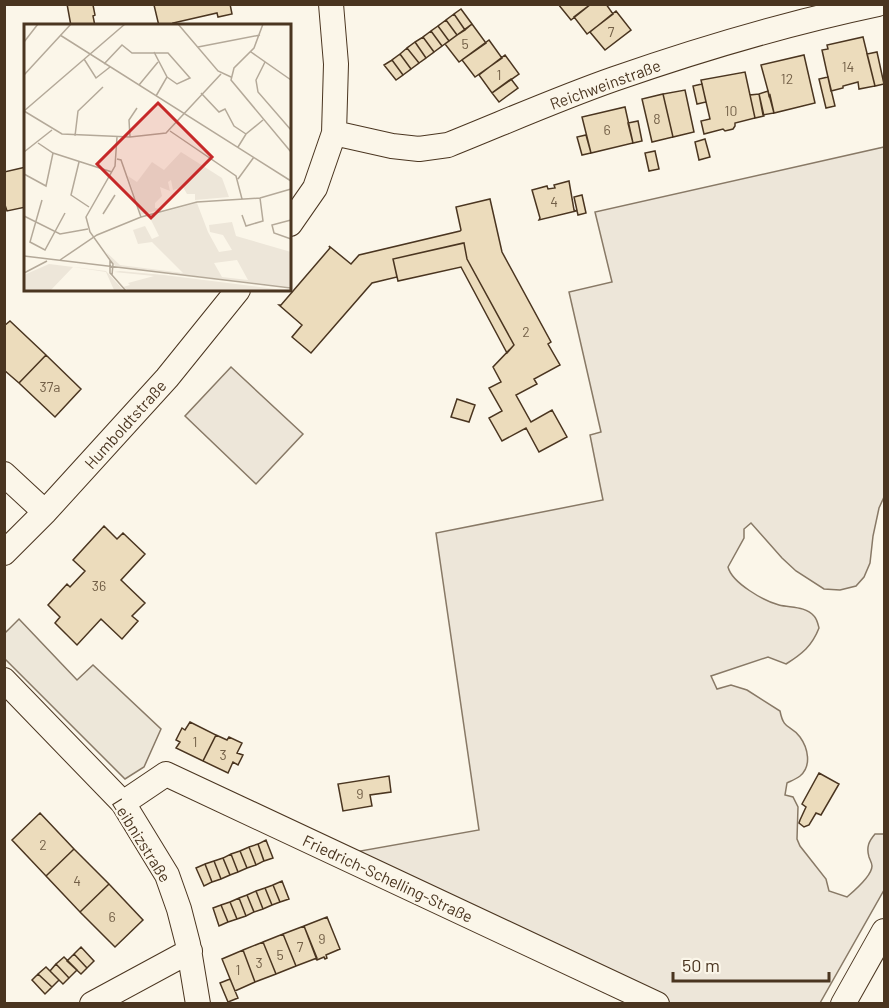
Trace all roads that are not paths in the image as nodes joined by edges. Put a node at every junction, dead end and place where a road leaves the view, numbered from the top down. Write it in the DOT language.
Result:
graph roads {
  1 [pos="331,4"];
  2 [pos="878,4"];
  3 [pos="334,133"];
  4 [pos="291,223"];
  5 [pos="237,291"];
  6 [pos="4,474"];
  7 [pos="45,512"];
  8 [pos="4,553"];
  9 [pos="4,680"];
  10 [pos="123,803"];
  11 [pos="885,931"];
  12 [pos="190,951"];
  13 [pos="92,1004"];
  14 [pos="198,1004"];
  15 [pos="657,1004"];
  16 [pos="843,1004"];
  1 -- 3 [label="street"];
  2 -- 3 [label="street, Reichweinstraße"];
  3 -- 4 [label="street"];
  5 -- 7 [label="street, Humboldtstraße"];
  6 -- 7 [label="street"];
  7 -- 8 [label="street, Humboldtstraße"];
  9 -- 10 [label="street, Leibnizstraße"];
  10 -- 12 [label="street, Leibnizstraße"];
  10 -- 15 [label="street, Friedrich-Schelling-Straße"];
  11 -- 16 [label="street"];
  12 -- 13 [label="street"];
  12 -- 14 [label="street, Leibnizstraße"];
}
